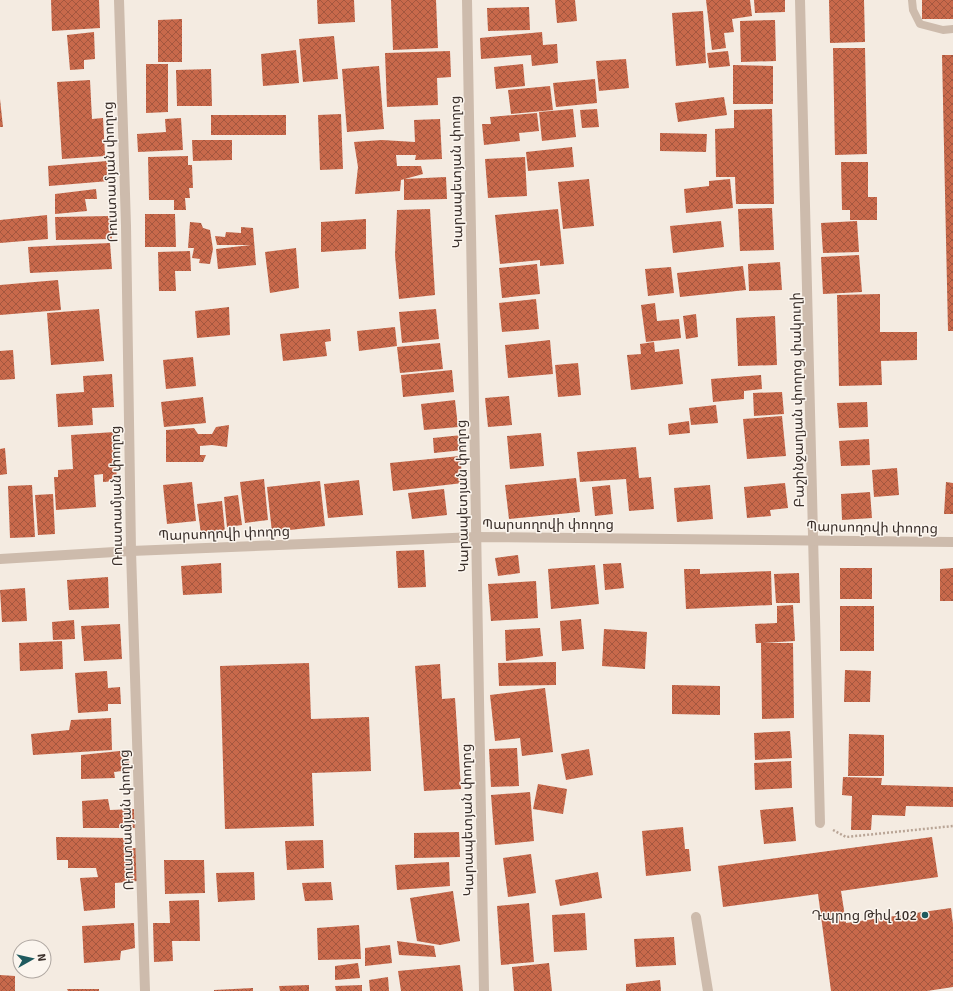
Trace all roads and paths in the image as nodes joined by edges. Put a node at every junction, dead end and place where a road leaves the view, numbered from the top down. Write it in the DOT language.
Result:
graph roads {
  1 [pos="119,0"];
  2 [pos="467,0"];
  3 [pos="800,0"];
  4 [pos="912,0"];
  5 [pos="953,30"];
  6 [pos="477,537"];
  7 [pos="814,540"];
  8 [pos="953,542"];
  9 [pos="131,550"];
  10 [pos="0,558"];
  11 [pos="820,823"];
  12 [pos="953,826"];
  13 [pos="696,917"];
  14 [pos="145,991"];
  15 [pos="484,991"];
  16 [pos="708,991"];
  1 -- 9 [label="street, Ռուստամյան փողոց"];
  2 -- 6 [label="street, Կարապետյան փողոց"];
  3 -- 7 [label="street, Բաշինջաղյան փողոց փակուղի"];
  4 -- 5 [label="lane"];
  6 -- 7 [label="street, Պարսողովի փողոց"];
  6 -- 9 [label="street, Պարսողովի փողոց"];
  6 -- 15 [label="street, Կարապետյան փողոց"];
  7 -- 8 [label="street, Պարսողովի փողոց"];
  7 -- 11 [label="street, Բաշինջաղյան փողոց փակուղի"];
  9 -- 10 [label="street, Պարսողովի փողոց"];
  9 -- 14 [label="street, Ռուստամյան փողոց"];
  11 -- 12 [label="path"];
  13 -- 16 [label="street"];
}
